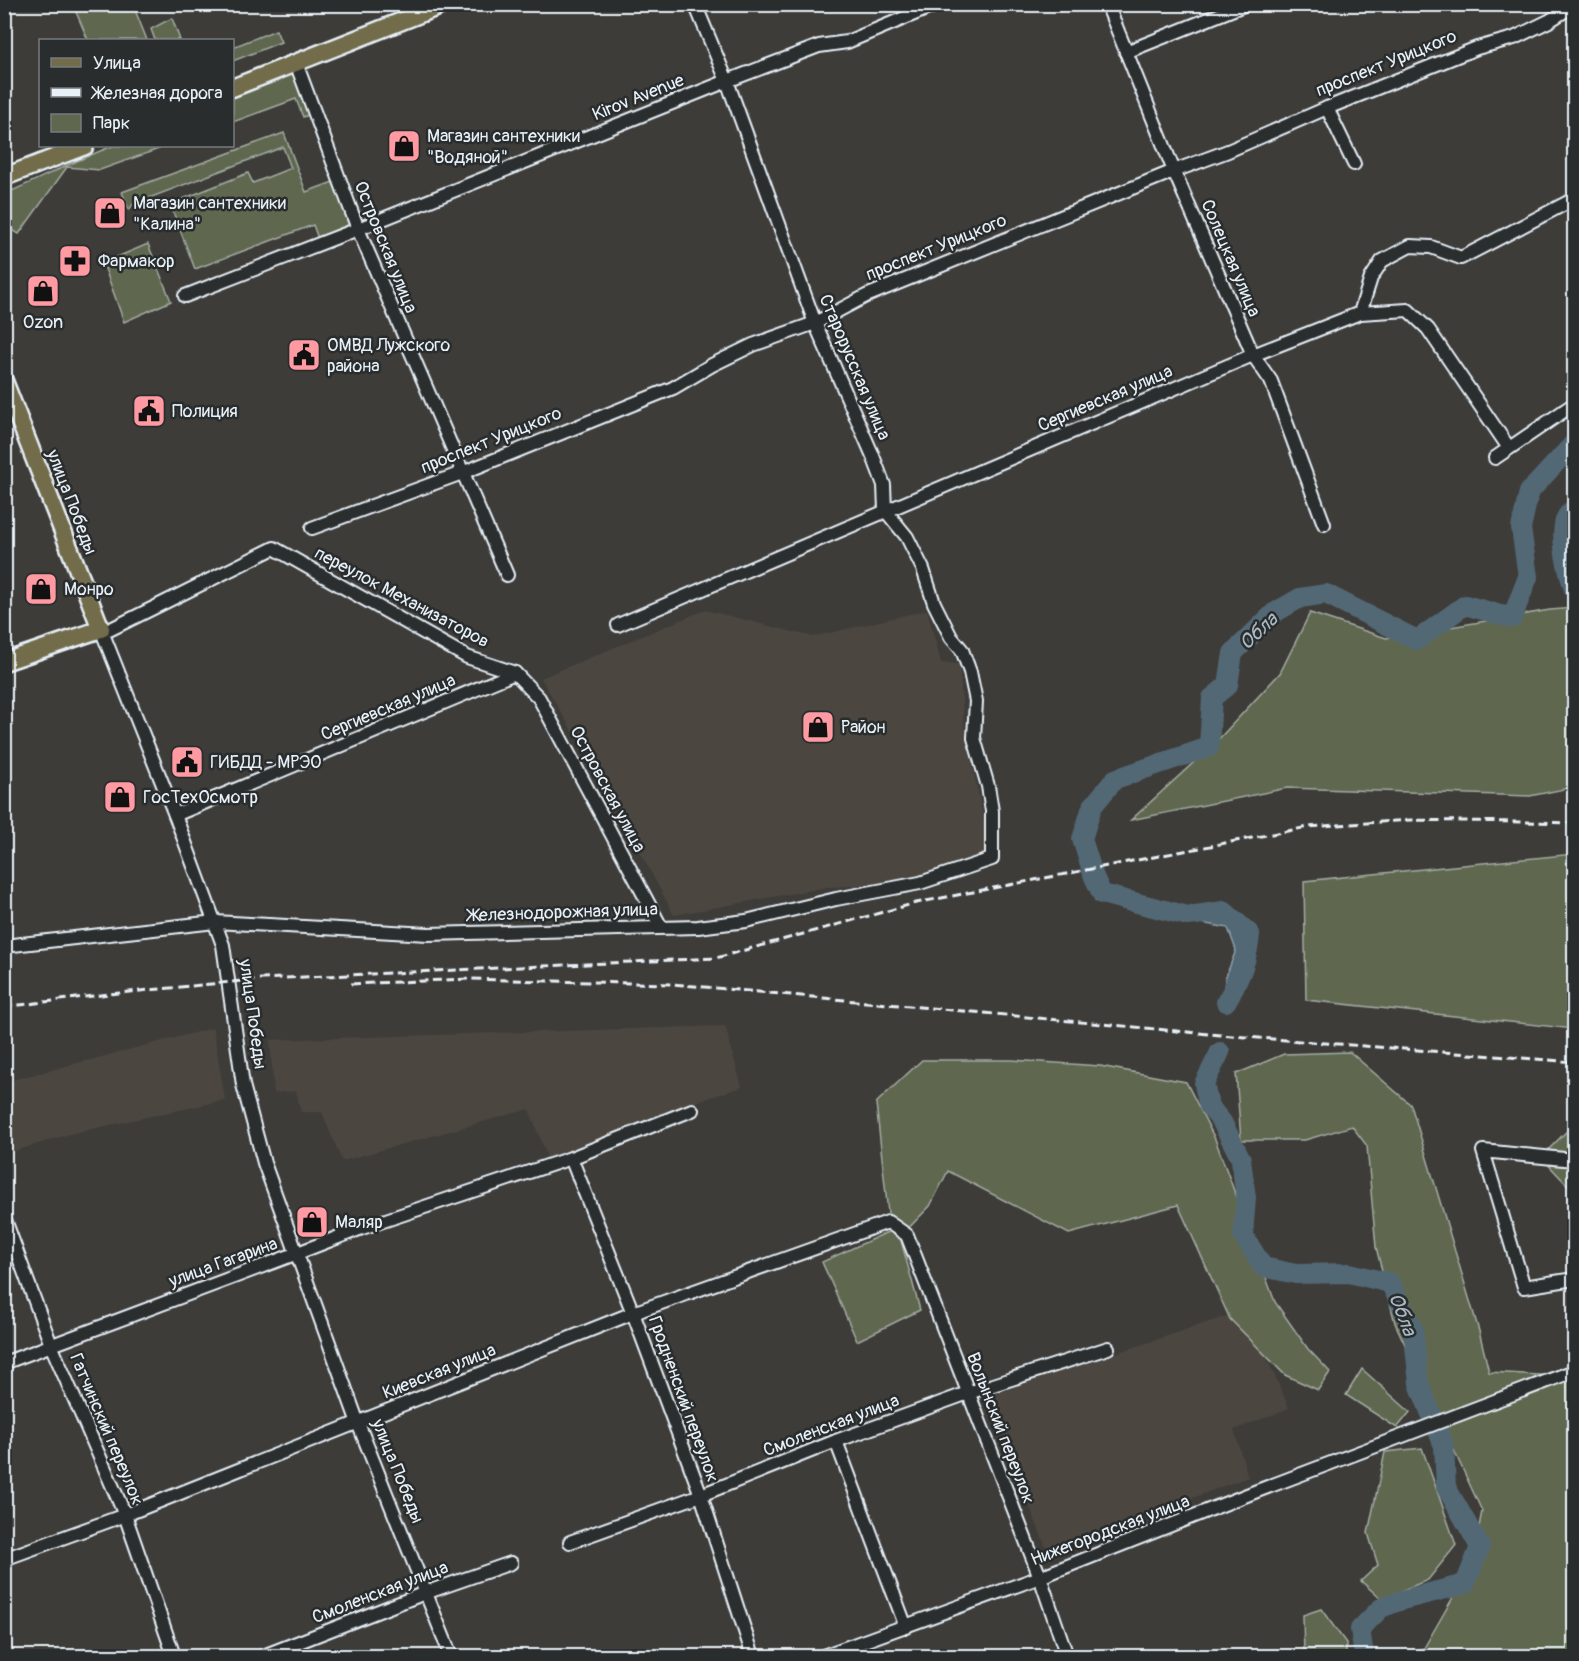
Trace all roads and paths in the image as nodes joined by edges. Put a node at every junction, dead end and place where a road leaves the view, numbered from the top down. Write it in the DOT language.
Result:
graph roads {
  1 [pos="445,4"];
  2 [pos="696,4"];
  3 [pos="938,4"];
  4 [pos="1107,4"];
  5 [pos="1246,4"];
  6 [pos="1575,5"];
  7 [pos="1126,52"];
  8 [pos="296,63"];
  9 [pos="727,81"];
  10 [pos="234,87"];
  11 [pos="1327,108"];
  12 [pos="82,147"];
  13 [pos="1354,164"];
  14 [pos="1174,171"];
  15 [pos="4,177"];
  16 [pos="1575,199"];
  17 [pos="358,229"];
  18 [pos="185,296"];
  19 [pos="1360,313"];
  20 [pos="815,322"];
  21 [pos="1253,355"];
  22 [pos="4,381"];
  23 [pos="1575,404"];
  24 [pos="1509,448"];
  25 [pos="1495,458"];
  26 [pos="462,473"];
  27 [pos="885,510"];
  28 [pos="1324,524"];
  29 [pos="312,528"];
  30 [pos="507,575"];
  31 [pos="618,625"];
  32 [pos="101,629"];
  33 [pos="4,662"];
  34 [pos="515,673"];
  35 [pos="175,815"];
  36 [pos="215,922"];
  37 [pos="661,927"];
  38 [pos="4,946"];
  39 [pos="692,1110"];
  40 [pos="571,1158"];
  41 [pos="1575,1160"];
  42 [pos="4,1217"];
  43 [pos="888,1222"];
  44 [pos="295,1254"];
  45 [pos="1575,1279"];
  46 [pos="633,1313"];
  47 [pos="51,1345"];
  48 [pos="1108,1348"];
  49 [pos="4,1363"];
  50 [pos="1575,1371"];
  51 [pos="968,1393"];
  52 [pos="358,1423"];
  53 [pos="836,1441"];
  54 [pos="701,1495"];
  55 [pos="125,1515"];
  56 [pos="570,1542"];
  57 [pos="4,1559"];
  58 [pos="511,1563"];
  59 [pos="1040,1577"];
  60 [pos="425,1593"];
  61 [pos="906,1627"];
  62 [pos="174,1656"];
  63 [pos="263,1656"];
  64 [pos="451,1656"];
  65 [pos="753,1656"];
  66 [pos="823,1656"];
  67 [pos="1067,1656"];
  1 -- 8 [label="main road"];
  2 -- 9 [label="street, Старорусская улица"];
  3 -- 9 [label="street, Kirov Avenue"];
  4 -- 7 [label="street, Солецкая улица"];
  5 -- 7 [label="street"];
  6 -- 11 [label="street, проспект Урицкого"];
  7 -- 14 [label="street, Солецкая улица"];
  8 -- 10 [label="main road"];
  8 -- 17 [label="street, Островская улица"];
  9 -- 17 [label="street, Kirov Avenue"];
  9 -- 20 [label="street, Старорусская улица"];
  11 -- 13 [label="street"];
  11 -- 14 [label="street, проспект Урицкого"];
  12 -- 15 [label="main road"];
  14 -- 20 [label="street, проспект Урицкого"];
  14 -- 21 [label="street, Солецкая улица"];
  16 -- 19 [label="street"];
  17 -- 18 [label="street, Kirov Avenue"];
  17 -- 26 [label="street, Островская улица"];
  19 -- 21 [label="street, Сергиевская улица"];
  19 -- 24 [label="street, Сергиевская улица"];
  20 -- 26 [label="street, проспект Урицкого"];
  20 -- 27 [label="street, Старорусская улица"];
  21 -- 27 [label="street, Сергиевская улица"];
  21 -- 28 [label="street, Солецкая улица"];
  22 -- 32 [label="main road, улица Победы"];
  23 -- 24 [label="street"];
  24 -- 25 [label="street"];
  26 -- 29 [label="street, проспект Урицкого"];
  26 -- 30 [label="street, Островская улица"];
  27 -- 31 [label="street, Сергиевская улица"];
  27 -- 37 [label="street, Железнодорожная улица"];
  32 -- 33 [label="main road"];
  32 -- 34 [label="street, переулок Механизаторов"];
  32 -- 35 [label="street, улица Победы"];
  34 -- 35 [label="street, Сергиевская улица"];
  34 -- 37 [label="street, Островская улица"];
  35 -- 36 [label="street, улица Победы"];
  36 -- 37 [label="street, Железнодорожная улица"];
  36 -- 38 [label="street, Железнодорожная улица"];
  36 -- 44 [label="street, улица Победы"];
  39 -- 40 [label="street, улица Гагарина"];
  40 -- 44 [label="street, улица Гагарина"];
  40 -- 46 [label="street, Гродненский переулок"];
  41 -- 45 [label="street"];
  42 -- 47 [label="street, Гатчинский переулок"];
  43 -- 46 [label="street, Киевская улица"];
  43 -- 51 [label="street, Волынский переулок"];
  44 -- 47 [label="street, улица Гагарина"];
  44 -- 52 [label="street, улица Победы"];
  46 -- 52 [label="street, Киевская улица"];
  46 -- 54 [label="street, Гродненский переулок"];
  47 -- 49 [label="street, улица Гагарина"];
  47 -- 55 [label="street, Гатчинский переулок"];
  48 -- 51 [label="street, Смоленская улица"];
  50 -- 59 [label="street, Нижегородская улица"];
  51 -- 53 [label="street, Смоленская улица"];
  51 -- 59 [label="street, Волынский переулок"];
  52 -- 55 [label="street, Киевская улица"];
  52 -- 60 [label="street, улица Победы"];
  53 -- 54 [label="street, Смоленская улица"];
  53 -- 61 [label="street"];
  54 -- 56 [label="street, Смоленская улица"];
  54 -- 65 [label="street, Гродненский переулок"];
  55 -- 57 [label="street, Киевская улица"];
  55 -- 62 [label="street, Гатчинский переулок"];
  58 -- 60 [label="street, Смоленская улица"];
  59 -- 61 [label="street, Нижегородская улица"];
  59 -- 67 [label="street, Волынский переулок"];
  60 -- 63 [label="street, Смоленская улица"];
  60 -- 64 [label="street, улица Победы"];
  61 -- 66 [label="street, Нижегородская улица"];
}
